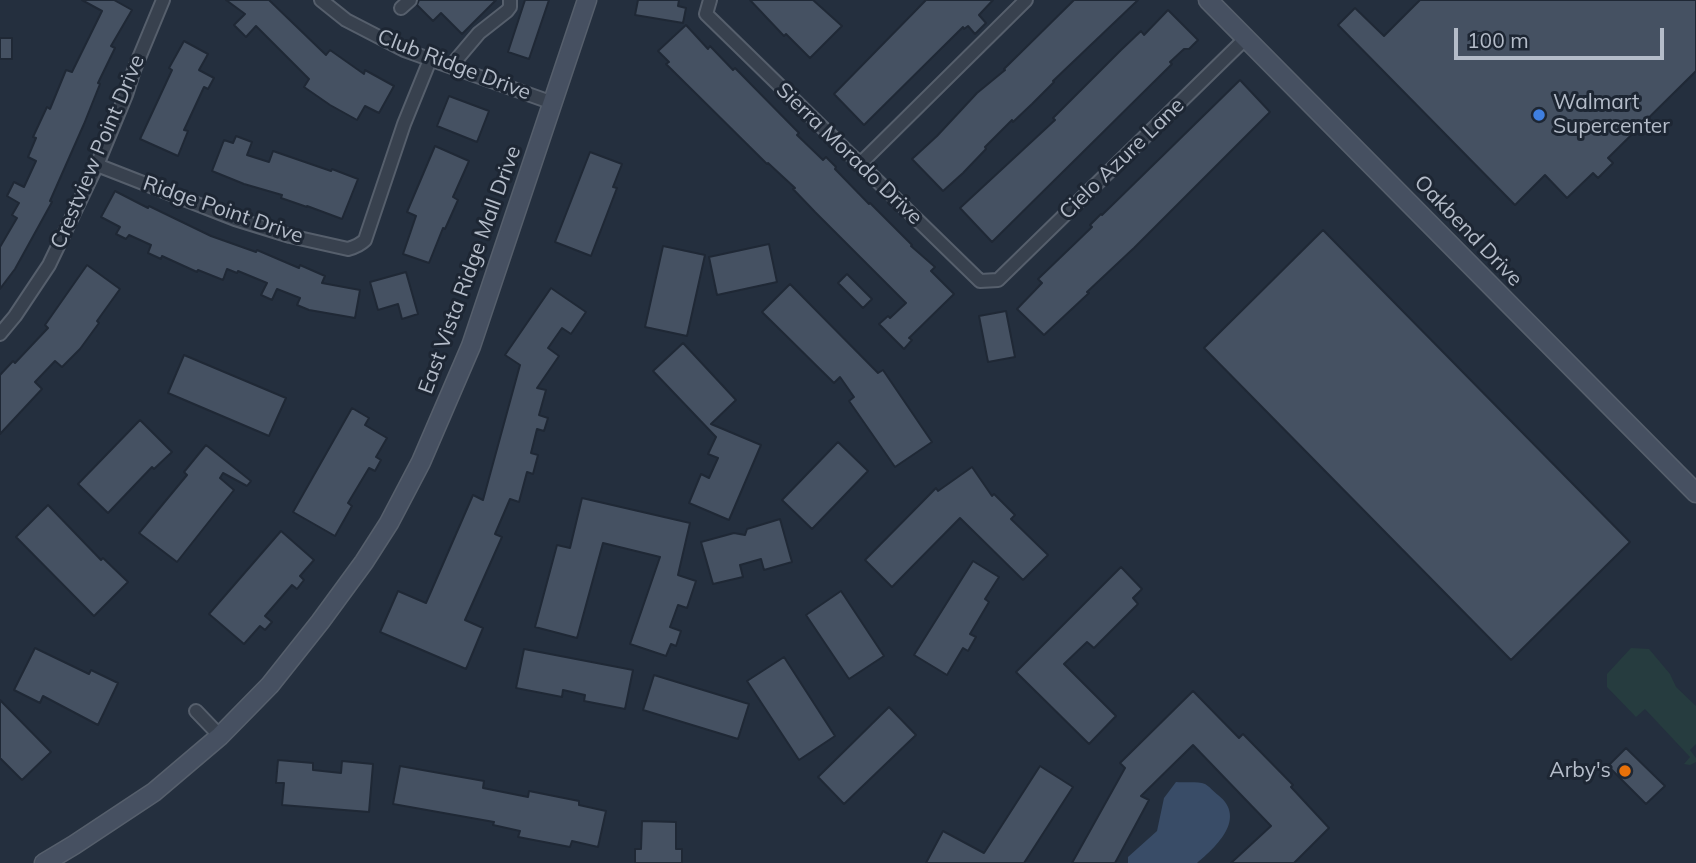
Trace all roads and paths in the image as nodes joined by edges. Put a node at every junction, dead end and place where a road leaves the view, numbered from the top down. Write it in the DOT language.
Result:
graph roads {
  1 [pos="163,0"];
  2 [pos="321,0"];
  3 [pos="510,0"];
  4 [pos="587,0"];
  5 [pos="710,0"];
  6 [pos="1026,0"];
  7 [pos="1208,0"];
  8 [pos="1246,38"];
  9 [pos="430,60"];
  10 [pos="452,66"];
  11 [pos="553,103"];
  12 [pos="860,164"];
  13 [pos="97,165"];
  14 [pos="998,280"];
  15 [pos="0,334"];
  16 [pos="1696,493"];
  17 [pos="196,711"];
  18 [pos="220,736"];
  19 [pos="44,863"];
  1 -- 13 [label="street, Crestview Point Drive"];
  2 -- 9 [label="street, Club Ridge Drive"];
  3 -- 10 [label="street"];
  4 -- 11 [label="main road, East Vista Ridge Mall Drive"];
  5 -- 12 [label="street, Sierra Morado Drive"];
  6 -- 12 [label="street"];
  7 -- 8 [label="main road, Oakbend Drive"];
  8 -- 14 [label="street, Cielo Azure Lane"];
  8 -- 16 [label="main road, Oakbend Drive"];
  9 -- 10 [label="street, Club Ridge Drive"];
  9 -- 13 [label="street, Ridge Point Drive"];
  10 -- 11 [label="street, Club Ridge Drive"];
  11 -- 18 [label="main road, East Vista Ridge Mall Drive"];
  12 -- 14 [label="street, Sierra Morado Drive"];
  13 -- 15 [label="street, Crestview Point Drive"];
  17 -- 18 [label="street"];
  18 -- 19 [label="main road, East Vista Ridge Mall Drive"];
}
